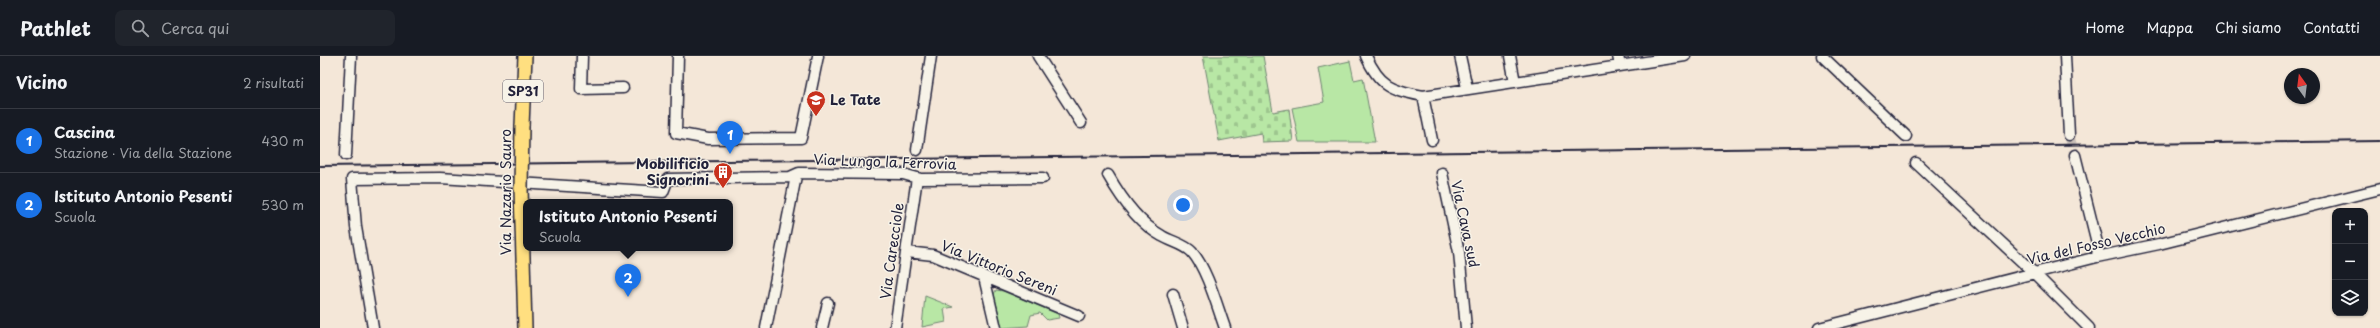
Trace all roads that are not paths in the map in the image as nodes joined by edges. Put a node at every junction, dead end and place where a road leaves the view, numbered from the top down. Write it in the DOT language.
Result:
graph roads {
  1 [pos="351,56"];
  2 [pos="525,56"];
  3 [pos="582,56"];
  4 [pos="678,56"];
  5 [pos="818,56"];
  6 [pos="931,56"];
  7 [pos="1038,56"];
  8 [pos="1366,56"];
  9 [pos="1460,56"];
  10 [pos="1510,56"];
  11 [pos="1685,56"];
  12 [pos="1822,56"];
  13 [pos="2065,56"];
  14 [pos="1619,61"];
  15 [pos="1515,82"];
  16 [pos="623,88"];
  17 [pos="1467,88"];
  18 [pos="1423,96"];
  19 [pos="1081,123"];
  20 [pos="2069,135"];
  21 [pos="1906,136"];
  22 [pos="1432,140"];
  23 [pos="917,150"];
  24 [pos="346,155"];
  25 [pos="2075,155"];
  26 [pos="1916,163"];
  27 [pos="1442,173"];
  28 [pos="1108,175"];
  29 [pos="796,176"];
  30 [pos="917,178"];
  31 [pos="1043,178"];
  32 [pos="2380,189"];
  33 [pos="907,252"];
  34 [pos="2096,257"];
  35 [pos="2034,273"];
  36 [pos="984,277"];
  37 [pos="1173,294"];
  38 [pos="828,302"];
  39 [pos="1079,316"];
  40 [pos="373,328"];
  41 [pos="524,328"];
  42 [pos="766,328"];
  43 [pos="822,328"];
  44 [pos="895,328"];
  45 [pos="996,328"];
  46 [pos="1183,328"];
  47 [pos="1225,328"];
  48 [pos="1466,328"];
  49 [pos="1819,328"];
  50 [pos="2089,328"];
  1 -- 24 [label="street"];
  2 -- 41 [label="main road, Via Nazario Sauro / SP31, bridge"];
  3 -- 16 [label="street"];
  4 -- 5 [label="street"];
  6 -- 23 [label="street"];
  7 -- 19 [label="street"];
  8 -- 18 [label="street"];
  9 -- 17 [label="street"];
  10 -- 15 [label="street"];
  11 -- 14 [label="street"];
  12 -- 21 [label="street"];
  13 -- 20 [label="street"];
  14 -- 15 [label="street"];
  15 -- 17 [label="street"];
  17 -- 18 [label="street"];
  18 -- 22 [label="street"];
  25 -- 34 [label="street"];
  26 -- 35 [label="street"];
  27 -- 48 [label="street, Via Cava sud"];
  28 -- 47 [label="street"];
  29 -- 30 [label="street, Via Lungo la Ferrovia"];
  29 -- 40 [label="street, Via Lungo la Ferrovia"];
  29 -- 42 [label="street"];
  30 -- 31 [label="street, Via Lungo la Ferrovia"];
  30 -- 33 [label="street, Via Carecciole"];
  32 -- 34 [label="street, Via del Fosso Vecchio"];
  33 -- 36 [label="street, Via Vittorio Sereni"];
  33 -- 44 [label="street, Via Carecciole"];
  34 -- 35 [label="street, Via del Fosso Vecchio"];
  35 -- 49 [label="street, Via del Fosso Vecchio"];
  35 -- 50 [label="street"];
  36 -- 39 [label="street, Via Vittorio Sereni"];
  36 -- 45 [label="street"];
  37 -- 46 [label="street"];
  38 -- 43 [label="street"];
}
